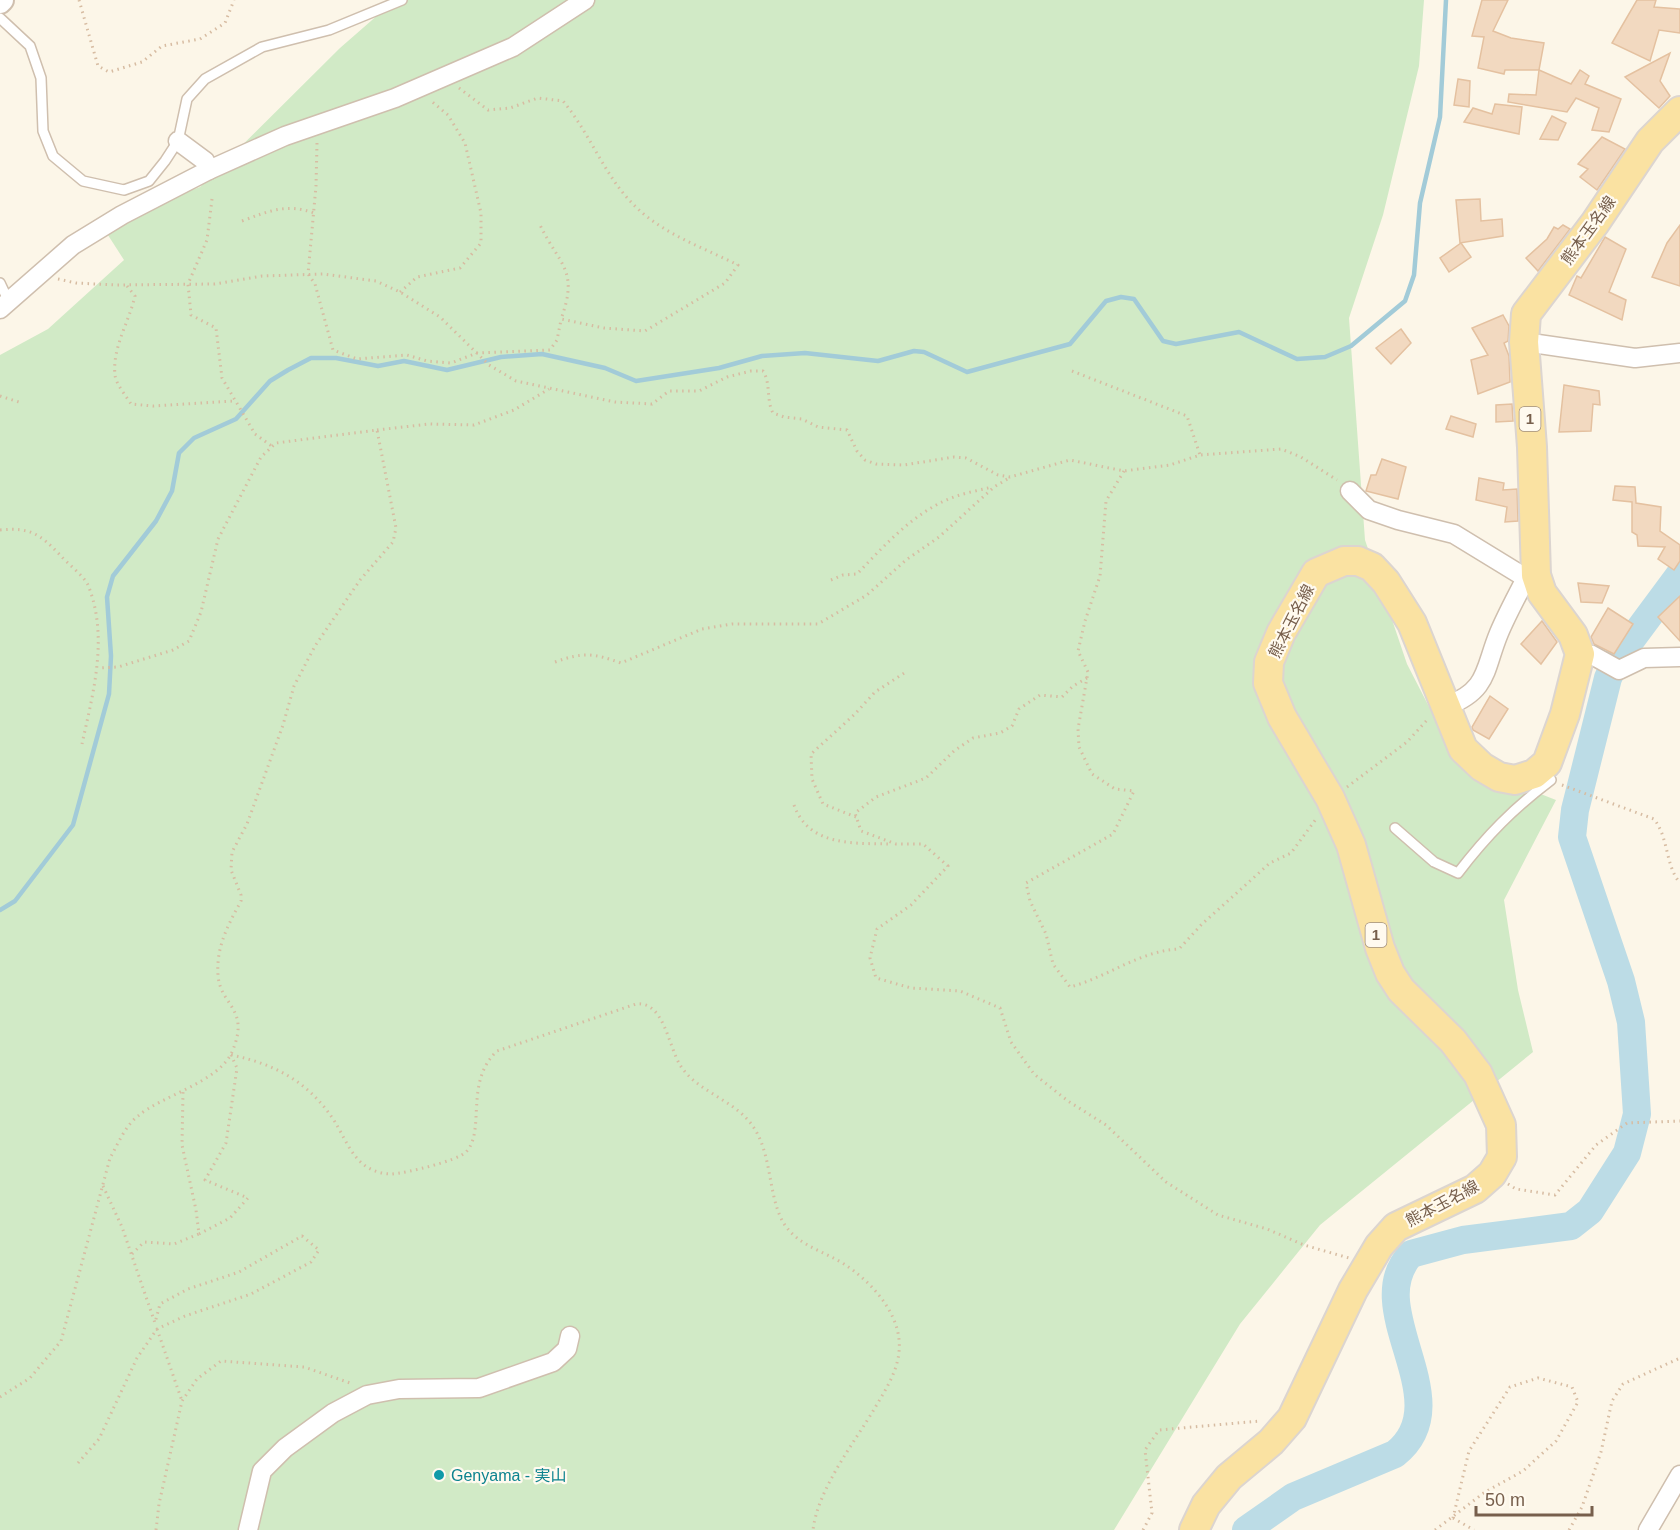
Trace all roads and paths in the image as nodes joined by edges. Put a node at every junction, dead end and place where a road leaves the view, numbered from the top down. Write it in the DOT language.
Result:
graph roads {
  1 [pos="79,0"];
  2 [pos="234,0"];
  3 [pos="402,0"];
  4 [pos="585,0"];
  5 [pos="0,18"];
  6 [pos="447,75"];
  7 [pos="424,95"];
  8 [pos="1680,111"];
  9 [pos="312,127"];
  10 [pos="178,141"];
  11 [pos="209,170"];
  12 [pos="212,200"];
  13 [pos="314,213"];
  14 [pos="243,221"];
  15 [pos="540,225"];
  16 [pos="308,274"];
  17 [pos="39,275"];
  18 [pos="0,284"];
  19 [pos="188,284"];
  20 [pos="127,285"];
  21 [pos="400,292"];
  22 [pos="4,305"];
  23 [pos="561,319"];
  24 [pos="1524,342"];
  25 [pos="477,353"];
  26 [pos="1680,353"];
  27 [pos="1072,371"];
  28 [pos="550,388"];
  29 [pos="0,396"];
  30 [pos="234,401"];
  31 [pos="22,403"];
  32 [pos="377,430"];
  33 [pos="273,447"];
  34 [pos="1200,455"];
  35 [pos="1124,471"];
  36 [pos="1010,477"];
  37 [pos="994,487"];
  38 [pos="1350,491"];
  39 [pos="0,530"];
  40 [pos="1531,577"];
  41 [pos="831,580"];
  42 [pos="1580,654"];
  43 [pos="1680,657"];
  44 [pos="555,662"];
  45 [pos="99,668"];
  46 [pos="906,672"];
  47 [pos="1087,678"];
  48 [pos="1447,706"];
  49 [pos="82,744"];
  50 [pos="1551,780"];
  51 [pos="1573,789"];
  52 [pos="1330,798"];
  53 [pos="794,805"];
  54 [pos="856,817"];
  55 [pos="1395,828"];
  56 [pos="896,844"];
  57 [pos="1680,884"];
  58 [pos="231,1054"];
  59 [pos="183,1092"];
  60 [pos="1680,1121"];
  61 [pos="1492,1174"];
  62 [pos="103,1185"];
  63 [pos="198,1234"];
  64 [pos="132,1255"];
  65 [pos="1368,1263"];
  66 [pos="155,1323"];
  67 [pos="157,1329"];
  68 [pos="570,1336"];
  69 [pos="1680,1358"];
  70 [pos="374,1394"];
  71 [pos="0,1397"];
  72 [pos="182,1401"];
  73 [pos="1292,1418"];
  74 [pos="78,1463"];
  75 [pos="1680,1475"];
  76 [pos="1453,1518"];
  77 [pos="156,1530"];
  78 [pos="248,1530"];
  79 [pos="813,1530"];
  80 [pos="1143,1530"];
  81 [pos="1194,1530"];
  82 [pos="1435,1530"];
  83 [pos="1474,1530"];
  84 [pos="1569,1530"];
  85 [pos="1648,1530"];
  1 -- 2 [label="path"];
  3 -- 10 [label="lane"];
  4 -- 6 [label="street"];
  5 -- 10 [label="lane"];
  6 -- 9 [label="street"];
  6 -- 23 [label="path"];
  7 -- 21 [label="path"];
  8 -- 24 [label="main road, 熊本玉名線 / 1"];
  9 -- 11 [label="street"];
  9 -- 13 [label="path"];
  10 -- 11 [label="street"];
  11 -- 17 [label="street"];
  12 -- 19 [label="path"];
  13 -- 14 [label="path"];
  13 -- 16 [label="path"];
  15 -- 23 [label="path"];
  16 -- 19 [label="path"];
  16 -- 21 [label="path"];
  16 -- 25 [label="path"];
  17 -- 20 [label="path"];
  17 -- 22 [label="street"];
  18 -- 22 [label="lane"];
  19 -- 20 [label="path"];
  19 -- 30 [label="path"];
  20 -- 30 [label="path"];
  21 -- 25 [label="path"];
  23 -- 25 [label="path"];
  24 -- 26 [label="street"];
  24 -- 40 [label="main road, 熊本玉名線 / 1"];
  25 -- 28 [label="path"];
  27 -- 34 [label="path"];
  28 -- 32 [label="path"];
  28 -- 36 [label="path"];
  29 -- 31 [label="path"];
  30 -- 33 [label="path"];
  32 -- 33 [label="path"];
  32 -- 58 [label="path"];
  33 -- 45 [label="path"];
  34 -- 35 [label="path"];
  34 -- 38 [label="path"];
  35 -- 36 [label="path"];
  35 -- 47 [label="path"];
  36 -- 37 [label="path"];
  37 -- 41 [label="path"];
  37 -- 44 [label="path"];
  38 -- 40 [label="street"];
  39 -- 45 [label="path"];
  40 -- 42 [label="main road, 熊本玉名線 / 1"];
  40 -- 48 [label="street"];
  42 -- 43 [label="street"];
  42 -- 48 [label="main road, 熊本玉名線 / 1"];
  45 -- 49 [label="path"];
  46 -- 54 [label="path"];
  47 -- 52 [label="path"];
  47 -- 54 [label="path"];
  48 -- 52 [label="path"];
  48 -- 52 [label="main road, 熊本玉名線 / 1"];
  50 -- 55 [label="lane"];
  51 -- 57 [label="path"];
  52 -- 61 [label="main road, 熊本玉名線 / 1"];
  53 -- 56 [label="path"];
  54 -- 56 [label="path"];
  56 -- 65 [label="path"];
  58 -- 59 [label="path"];
  58 -- 63 [label="path"];
  58 -- 79 [label="path"];
  59 -- 62 [label="path"];
  59 -- 63 [label="path"];
  60 -- 61 [label="path"];
  61 -- 65 [label="main road, 熊本玉名線"];
  62 -- 64 [label="path"];
  62 -- 71 [label="path"];
  63 -- 64 [label="path"];
  64 -- 66 [label="path"];
  65 -- 73 [label="main road, 熊本玉名線"];
  66 -- 67 [label="path"];
  66 -- 67 [label="path"];
  67 -- 72 [label="path"];
  67 -- 74 [label="path"];
  68 -- 70 [label="street"];
  69 -- 84 [label="path"];
  70 -- 72 [label="path"];
  70 -- 78 [label="street"];
  72 -- 77 [label="path"];
  73 -- 80 [label="path"];
  73 -- 81 [label="main road, 熊本玉名線"];
  75 -- 85 [label="street"];
  76 -- 76 [label="path"];
  76 -- 82 [label="path"];
  76 -- 83 [label="path"];
}
